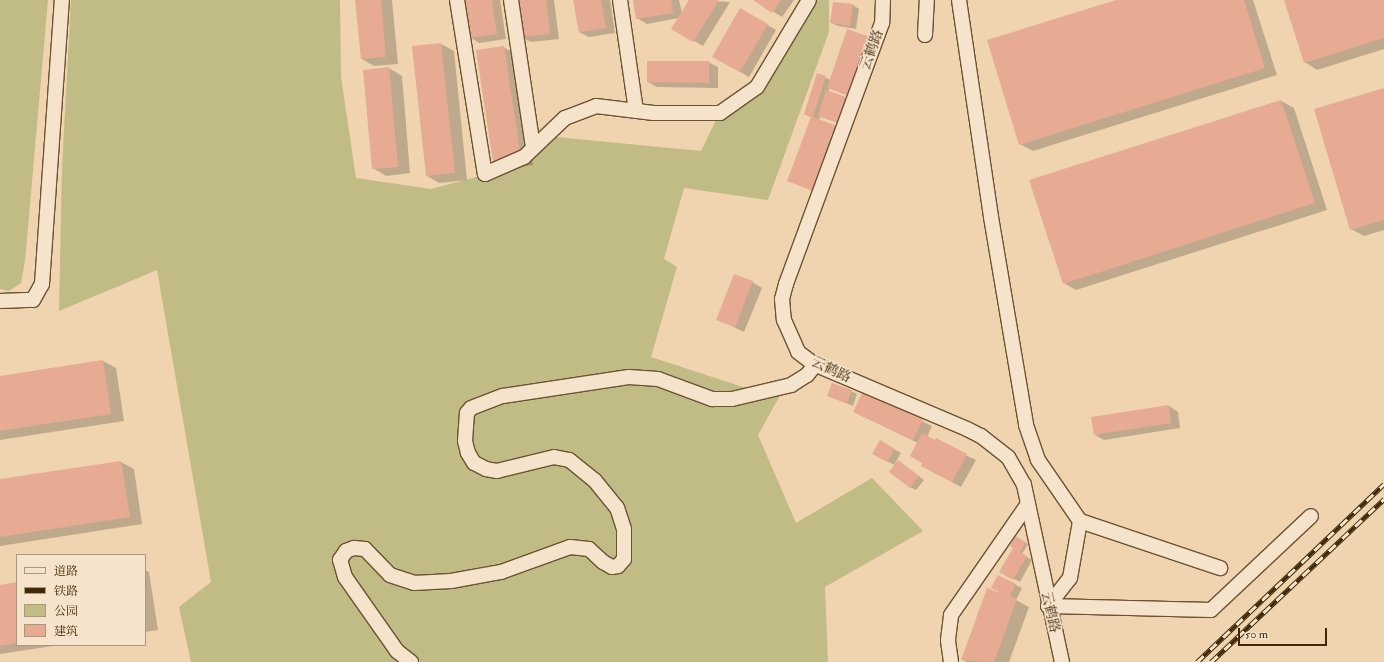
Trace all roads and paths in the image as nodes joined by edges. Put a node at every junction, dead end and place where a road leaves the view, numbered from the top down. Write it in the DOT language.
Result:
graph roads {
  1 [pos="62,0"];
  2 [pos="457,0"];
  3 [pos="511,0"];
  4 [pos="620,0"];
  5 [pos="809,0"];
  6 [pos="883,0"];
  7 [pos="927,0"];
  8 [pos="960,0"];
  9 [pos="925,35"];
  10 [pos="636,111"];
  11 [pos="533,147"];
  12 [pos="0,301"];
  13 [pos="815,365"];
  14 [pos="1028,504"];
  15 [pos="1311,516"];
  16 [pos="1080,521"];
  17 [pos="1220,568"];
  18 [pos="1048,606"];
  19 [pos="411,662"];
  20 [pos="951,662"];
  21 [pos="1062,662"];
  1 -- 12 [label="street"];
  2 -- 11 [label="street"];
  3 -- 11 [label="street"];
  4 -- 10 [label="street"];
  5 -- 10 [label="street"];
  6 -- 13 [label="street, 云鹤路"];
  7 -- 9 [label="street"];
  8 -- 16 [label="street"];
  10 -- 11 [label="street"];
  13 -- 14 [label="street, 云鹤路"];
  13 -- 19 [label="street"];
  14 -- 18 [label="street, 云鹤路"];
  14 -- 20 [label="street"];
  15 -- 18 [label="street"];
  16 -- 17 [label="street"];
  16 -- 18 [label="street"];
  18 -- 21 [label="street, 云鹤路"];
}
